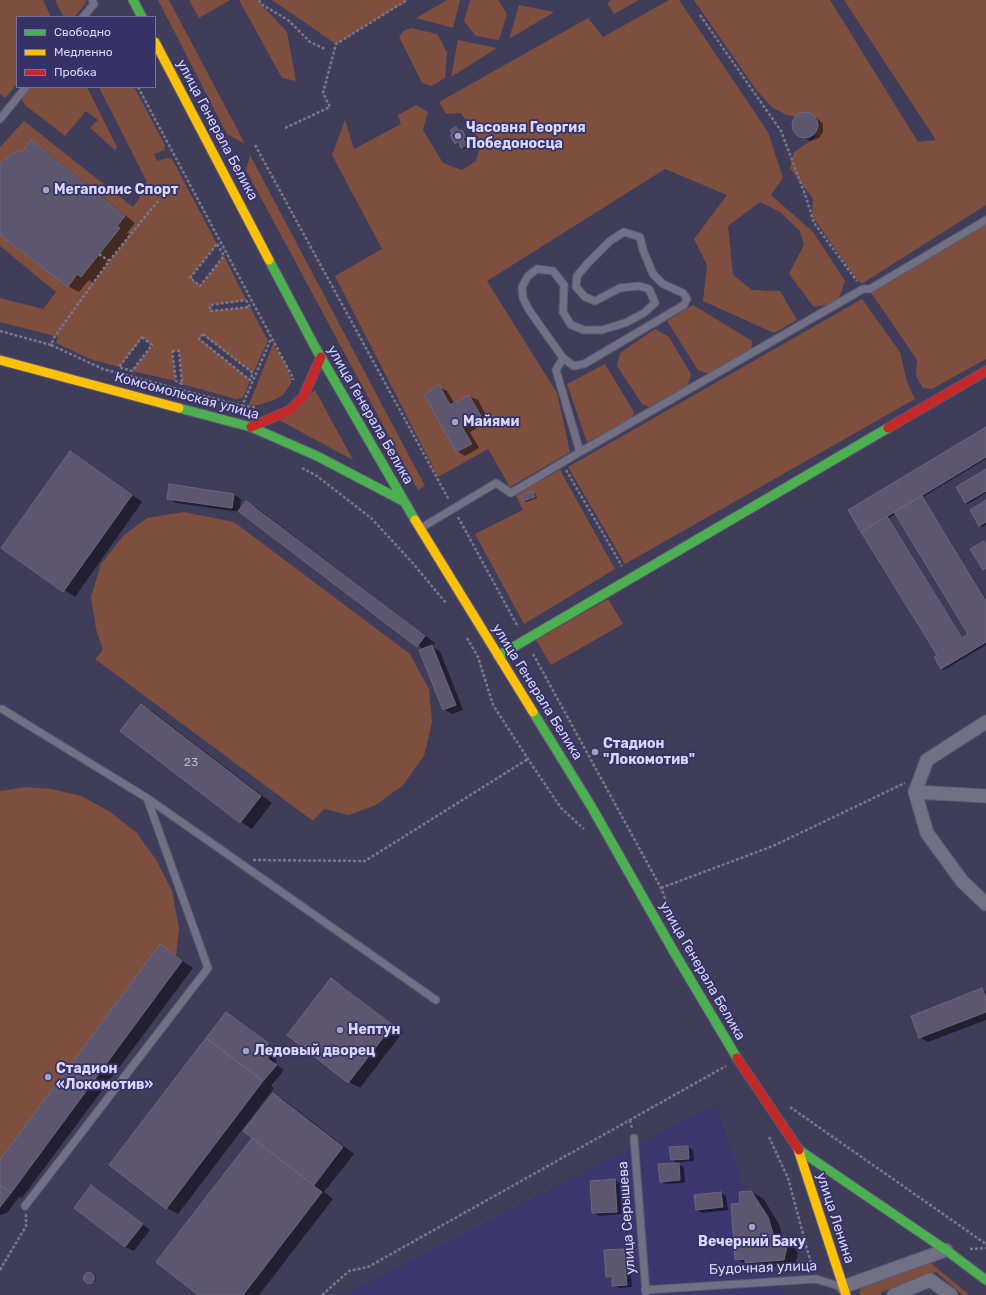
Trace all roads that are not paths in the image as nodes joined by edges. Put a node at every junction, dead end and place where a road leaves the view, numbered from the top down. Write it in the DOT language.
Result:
graph roads {
  1 [pos="92,0"];
  2 [pos="133,0"];
  3 [pos="84,16"];
  4 [pos="141,16"];
  5 [pos="156,44"];
  6 [pos="25,88"];
  7 [pos="0,119"];
  8 [pos="986,220"];
  9 [pos="321,357"];
  10 [pos="563,358"];
  11 [pos="0,360"];
  12 [pos="986,371"];
  13 [pos="251,427"];
  14 [pos="580,452"];
  15 [pos="403,501"];
  16 [pos="421,528"];
  17 [pos="498,656"];
  18 [pos="1,709"];
  19 [pos="986,722"];
  20 [pos="915,792"];
  21 [pos="986,796"];
  22 [pos="146,798"];
  23 [pos="986,904"];
  24 [pos="436,1000"];
  25 [pos="634,1138"];
  26 [pos="798,1149"];
  27 [pos="25,1206"];
  28 [pos="946,1250"];
  29 [pos="986,1280"];
  30 [pos="844,1291"];
  31 [pos="646,1293"];
  32 [pos="894,1295"];
  33 [pos="951,1295"];
  1 -- 3 [label="lane"];
  2 -- 4 [label="main road"];
  5 -- 9 [label="main road, улица Генерала Белика"];
  6 -- 7 [label="lane"];
  8 -- 14 [label="lane"];
  9 -- 13 [label="main road"];
  9 -- 15 [label="main road, улица Генерала Белика"];
  10 -- 10 [label="lane"];
  10 -- 14 [label="lane"];
  11 -- 13 [label="main road, Комсомольская улица"];
  12 -- 17 [label="main road"];
  13 -- 15 [label="main road, Комсомольская улица"];
  14 -- 16 [label="lane"];
  15 -- 16 [label="main road, улица Генерала Белика"];
  16 -- 17 [label="main road, улица Генерала Белика"];
  17 -- 26 [label="main road, улица Генерала Белика"];
  18 -- 22 [label="lane"];
  19 -- 20 [label="street"];
  20 -- 21 [label="street"];
  20 -- 23 [label="street"];
  22 -- 24 [label="lane"];
  22 -- 27 [label="lane"];
  25 -- 31 [label="lane, улица Серышева"];
  26 -- 28 [label="main road, улица Генерала Белика"];
  26 -- 30 [label="main road, улица Ленина"];
  28 -- 29 [label="main road, улица Генерала Белика"];
  28 -- 30 [label="street"];
  30 -- 31 [label="lane, Будочная улица"];
  32 -- 33 [label="street"];
}
